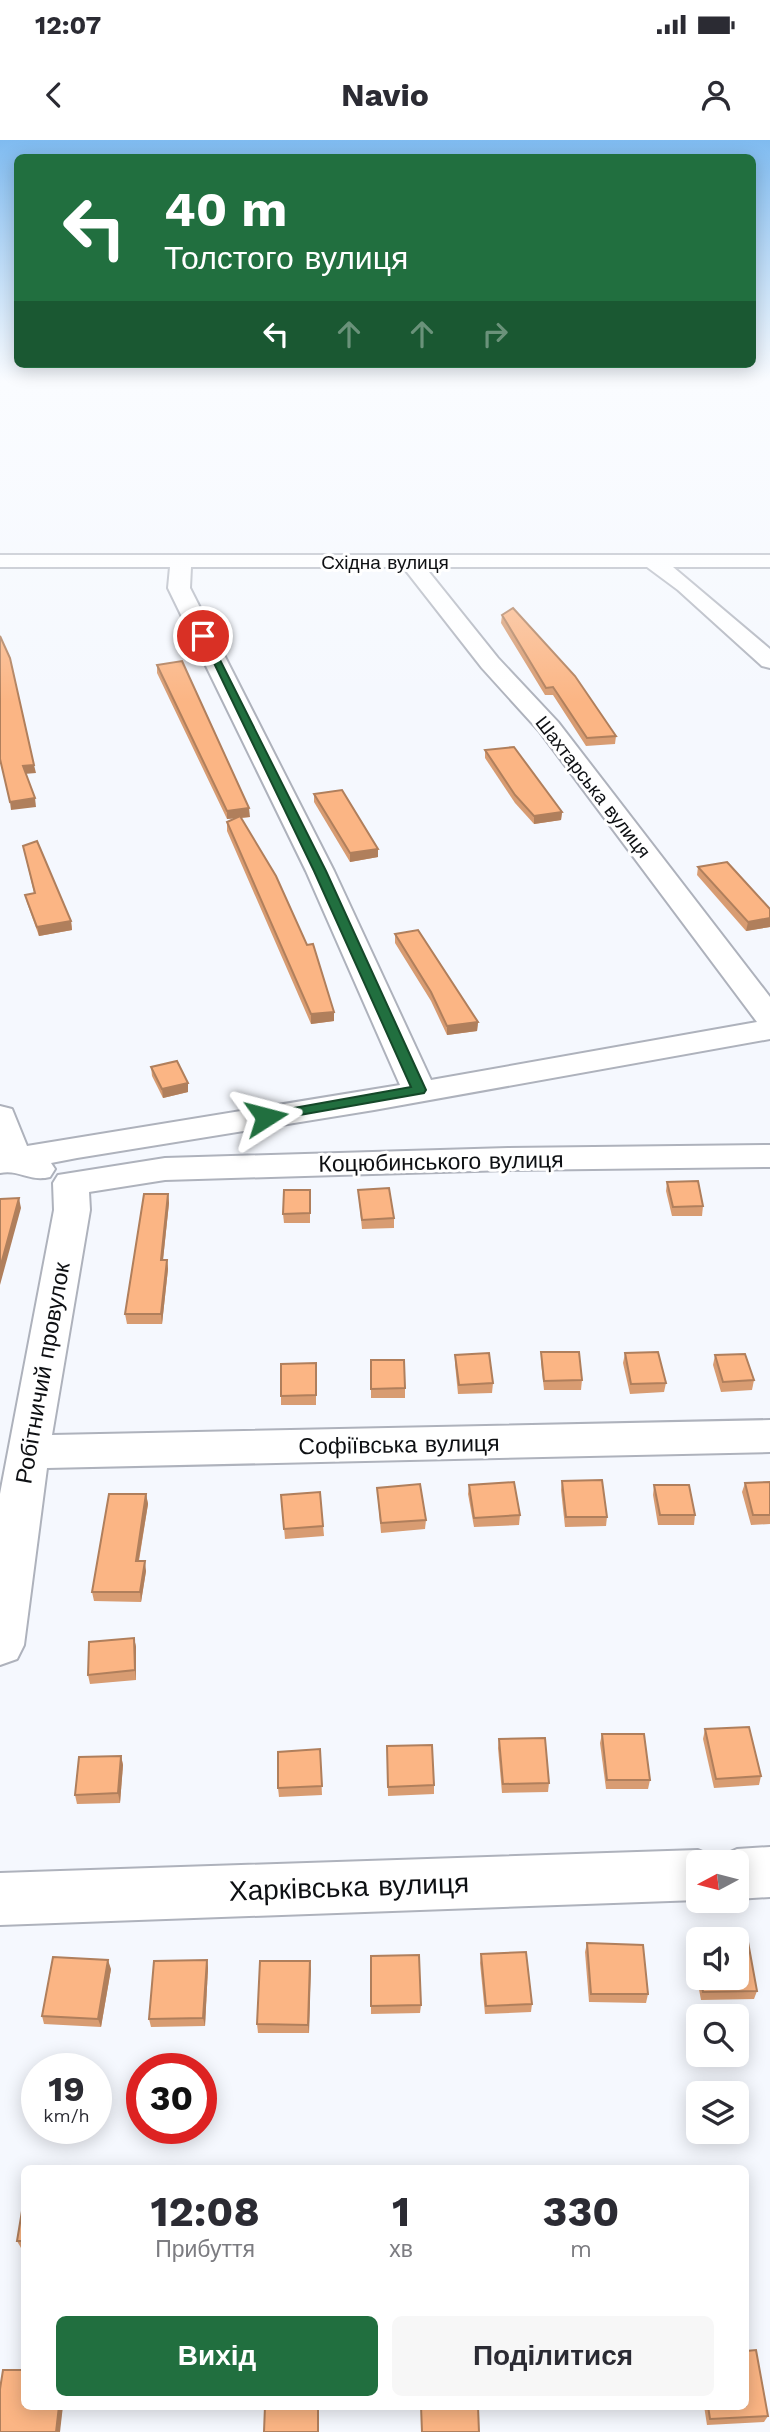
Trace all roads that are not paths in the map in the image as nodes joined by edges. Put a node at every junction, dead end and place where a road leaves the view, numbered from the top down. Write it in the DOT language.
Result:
graph roads {
  1 [pos="0,561"];
  2 [pos="181,561"];
  3 [pos="652,561"];
  4 [pos="770,561"];
  5 [pos="410,562"];
  6 [pos="770,661"];
  7 [pos="770,1018"];
  8 [pos="770,1029"];
  9 [pos="419,1090"];
  10 [pos="0,1116"];
  11 [pos="770,1156"];
  12 [pos="8,1161"];
  13 [pos="71,1183"];
  14 [pos="770,1436"];
  15 [pos="28,1452"];
  16 [pos="0,1645"];
  17 [pos="770,1872"];
  18 [pos="749,1873"];
  19 [pos="686,1875"];
  20 [pos="0,1899"];
  1 -- 2 [label="street, Східна вулиця"];
  2 -- 5 [label="street, Східна вулиця"];
  2 -- 9 [label="street"];
  3 -- 4 [label="street, Східна вулиця"];
  3 -- 5 [label="street, Східна вулиця"];
  3 -- 6 [label="street"];
  5 -- 7 [label="street, Шахтарська вулиця"];
  8 -- 9 [label="street"];
  9 -- 12 [label="street"];
  10 -- 12 [label="street"];
  11 -- 13 [label="street, Коцюбинського вулиця"];
  12 -- 13 [label="street"];
  13 -- 15 [label="street, Робітничий провулок"];
  14 -- 15 [label="street, Софіївська вулиця"];
  15 -- 16 [label="street, Робітничий провулок"];
  17 -- 18 [label="street"];
  19 -- 20 [label="street, Харківська вулиця"];
}
